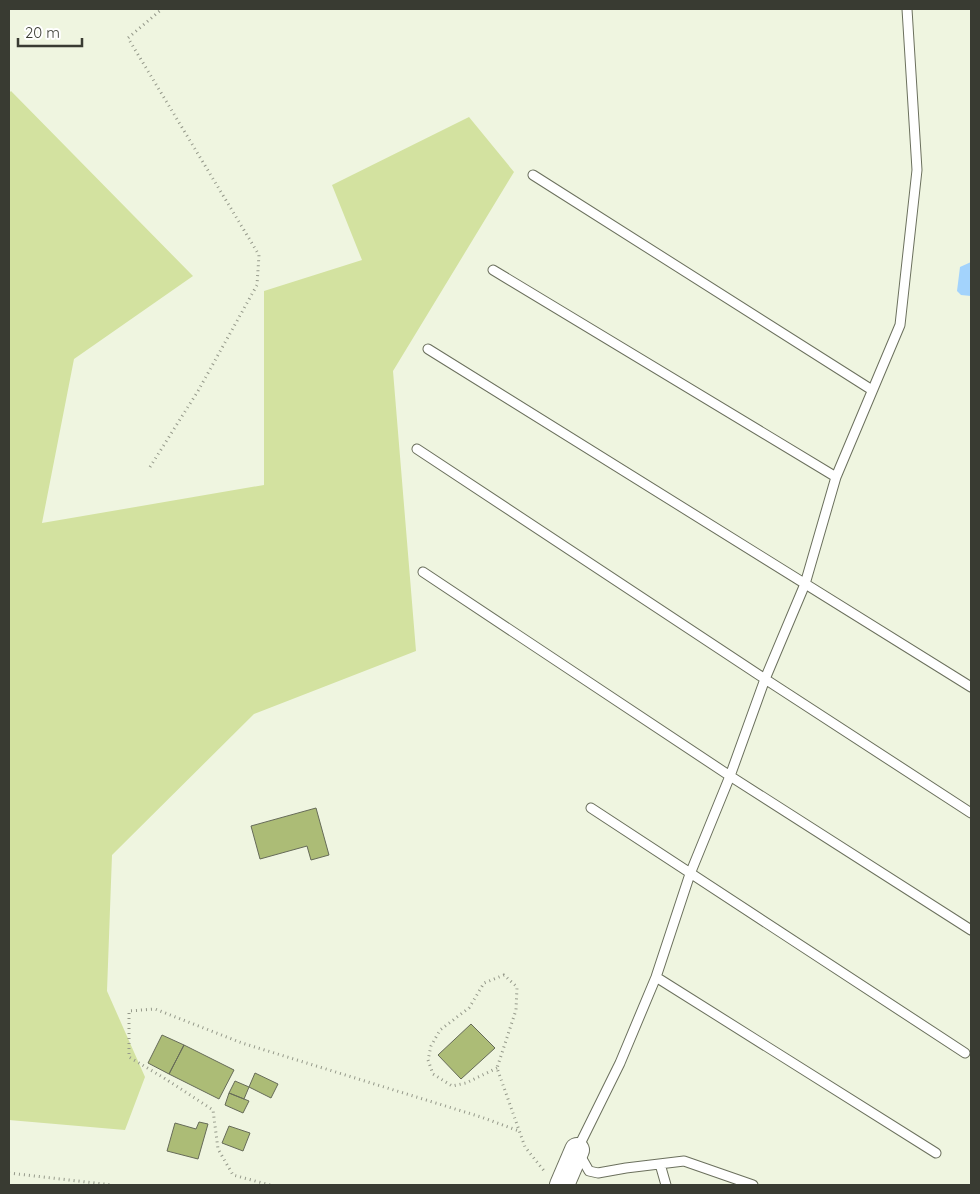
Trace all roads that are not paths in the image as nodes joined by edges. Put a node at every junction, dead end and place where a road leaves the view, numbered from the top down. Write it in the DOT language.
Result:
graph roads {
  1 [pos="907,9"];
  2 [pos="533,175"];
  3 [pos="492,270"];
  4 [pos="428,349"];
  5 [pos="872,390"];
  6 [pos="416,449"];
  7 [pos="836,477"];
  8 [pos="423,572"];
  9 [pos="805,584"];
  10 [pos="765,680"];
  11 [pos="971,687"];
  12 [pos="730,776"];
  13 [pos="591,808"];
  14 [pos="971,813"];
  15 [pos="690,874"];
  16 [pos="971,930"];
  17 [pos="656,977"];
  18 [pos="965,1053"];
  19 [pos="578,1150"];
  20 [pos="936,1153"];
  21 [pos="660,1164"];
  22 [pos="555,1180"];
  23 [pos="581,1185"];
  24 [pos="666,1185"];
  25 [pos="753,1185"];
  1 -- 5 [label="lane"];
  2 -- 5 [label="lane"];
  3 -- 7 [label="lane"];
  4 -- 9 [label="lane"];
  5 -- 7 [label="lane"];
  6 -- 10 [label="lane"];
  7 -- 9 [label="lane"];
  8 -- 12 [label="lane"];
  9 -- 10 [label="lane"];
  9 -- 11 [label="lane"];
  10 -- 12 [label="lane"];
  10 -- 14 [label="lane"];
  12 -- 15 [label="lane"];
  12 -- 16 [label="lane"];
  13 -- 15 [label="lane"];
  15 -- 17 [label="lane"];
  15 -- 18 [label="lane"];
  17 -- 19 [label="lane"];
  17 -- 20 [label="lane"];
  19 -- 21 [label="lane"];
  19 -- 22 [label="main road"];
  19 -- 23 [label="main road"];
  21 -- 24 [label="lane"];
  21 -- 25 [label="lane"];
}
